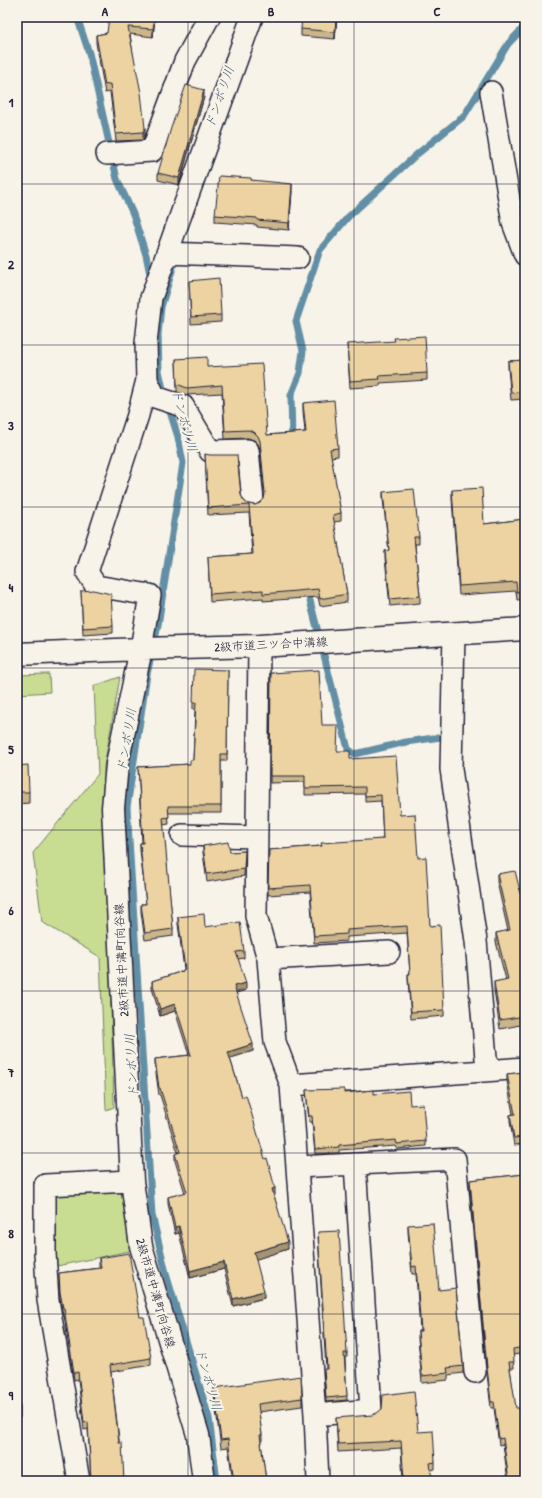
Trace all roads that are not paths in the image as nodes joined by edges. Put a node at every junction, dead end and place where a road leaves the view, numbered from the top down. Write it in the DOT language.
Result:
graph roads {
  1 [pos="209,17"];
  2 [pos="252,17"];
  3 [pos="491,92"];
  4 [pos="107,154"];
  5 [pos="167,254"];
  6 [pos="525,255"];
  7 [pos="298,258"];
  8 [pos="147,380"];
  9 [pos="253,500"];
  10 [pos="525,628"];
  11 [pos="454,633"];
  12 [pos="259,646"];
  13 [pos="141,649"];
  14 [pos="17,654"];
  15 [pos="182,835"];
  16 [pos="257,837"];
  17 [pos="389,952"];
  18 [pos="268,959"];
  19 [pos="525,1068"];
  20 [pos="486,1070"];
  21 [pos="291,1085"];
  22 [pos="355,1164"];
  23 [pos="297,1167"];
  24 [pos="132,1181"];
  25 [pos="475,1372"];
  26 [pos="315,1415"];
  27 [pos="79,1481"];
  28 [pos="204,1481"];
  29 [pos="318,1481"];
  1 -- 4 [label="street"];
  2 -- 5 [label="street"];
  3 -- 6 [label="street"];
  5 -- 7 [label="street"];
  5 -- 8 [label="street"];
  8 -- 9 [label="street"];
  8 -- 13 [label="street"];
  10 -- 11 [label="street, 2級市道三ツ合中溝線"];
  11 -- 12 [label="street, 2級市道三ツ合中溝線"];
  11 -- 20 [label="street"];
  12 -- 13 [label="street, 2級市道三ツ合中溝線"];
  12 -- 16 [label="street"];
  13 -- 14 [label="street, 2級市道三ツ合中溝線"];
  13 -- 24 [label="street, 2級市道中溝町向谷線"];
  15 -- 16 [label="street"];
  16 -- 18 [label="street"];
  17 -- 18 [label="street"];
  18 -- 21 [label="street"];
  19 -- 20 [label="street"];
  20 -- 21 [label="street"];
  21 -- 23 [label="street"];
  22 -- 23 [label="street"];
  22 -- 25 [label="street"];
  22 -- 26 [label="street"];
  23 -- 26 [label="street"];
  24 -- 27 [label="street"];
  24 -- 28 [label="street, 2級市道中溝町向谷線"];
  26 -- 29 [label="street"];
}
